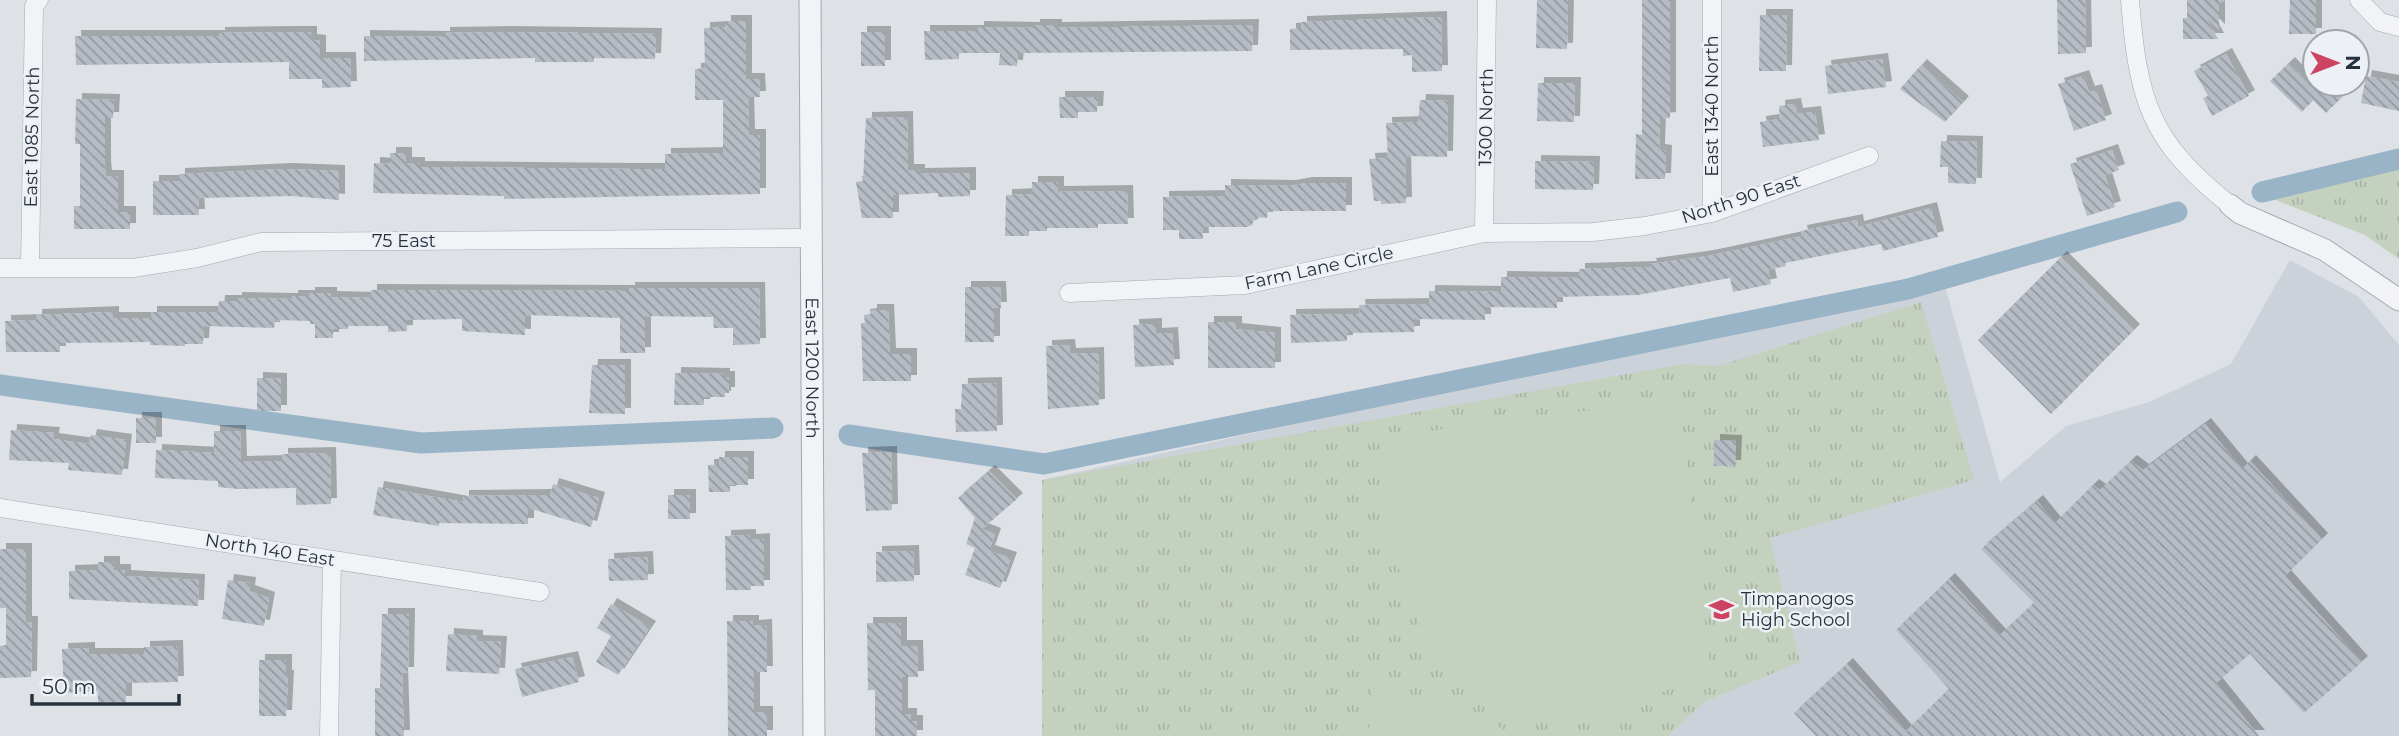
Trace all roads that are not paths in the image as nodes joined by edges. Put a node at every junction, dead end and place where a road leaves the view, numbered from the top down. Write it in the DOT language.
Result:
graph roads {
  1 [pos="810,0"];
  2 [pos="1488,0"];
  3 [pos="1712,0"];
  4 [pos="2130,0"];
  5 [pos="37,3"];
  6 [pos="2365,7"];
  7 [pos="2399,27"];
  8 [pos="1869,156"];
  9 [pos="2230,205"];
  10 [pos="1712,212"];
  11 [pos="1484,233"];
  12 [pos="811,239"];
  13 [pos="0,268"];
  14 [pos="30,268"];
  15 [pos="1069,293"];
  16 [pos="2399,300"];
  17 [pos="0,508"];
  18 [pos="331,560"];
  19 [pos="541,592"];
  20 [pos="329,736"];
  21 [pos="814,736"];
  1 -- 12 [label="street, East 1200 North"];
  2 -- 11 [label="street, 1300 North"];
  3 -- 10 [label="street, East 1340 North"];
  4 -- 9 [label="street"];
  5 -- 14 [label="street, East 1085 North"];
  6 -- 7 [label="street"];
  8 -- 10 [label="street, North 90 East"];
  9 -- 16 [label="street"];
  10 -- 11 [label="street, North 90 East"];
  11 -- 15 [label="street, Farm Lane Circle"];
  12 -- 14 [label="street, 75 East"];
  12 -- 21 [label="street, East 1200 North"];
  13 -- 14 [label="street, 75 East"];
  17 -- 18 [label="street, North 140 East"];
  18 -- 19 [label="street, North 140 East"];
  18 -- 20 [label="street"];
}
